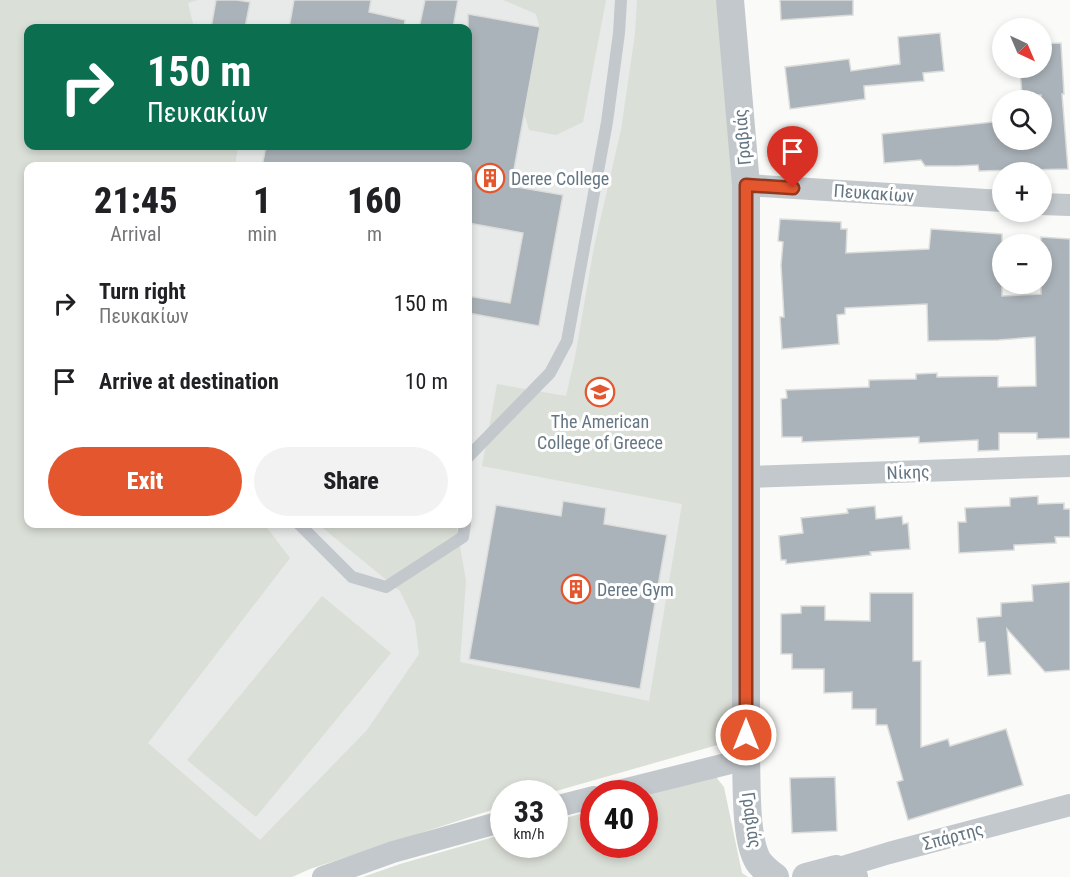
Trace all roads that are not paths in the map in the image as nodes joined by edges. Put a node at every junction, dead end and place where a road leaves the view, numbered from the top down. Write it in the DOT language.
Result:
graph roads {
  1 [pos="621,0"];
  2 [pos="730,0"];
  3 [pos="746,185"];
  4 [pos="992,200"];
  5 [pos="1052,204"];
  6 [pos="1070,205"];
  7 [pos="472,453"];
  8 [pos="1070,466"];
  9 [pos="746,477"];
  10 [pos="303,528"];
  11 [pos="464,528"];
  12 [pos="746,759"];
  13 [pos="658,781"];
  14 [pos="1070,805"];
  15 [pos="490,825"];
  16 [pos="845,873"];
  17 [pos="323,877"];
  18 [pos="774,877"];
  19 [pos="806,877"];
  1 -- 7 [label="lane"];
  2 -- 3 [label="street, Γραβιάς"];
  3 -- 4 [label="street, Πευκακίων"];
  3 -- 9 [label="street, Γραβιάς"];
  5 -- 6 [label="street"];
  8 -- 9 [label="street, Νίκης"];
  9 -- 12 [label="street, Γραβιάς"];
  10 -- 11 [label="lane"];
  12 -- 13 [label="street"];
  12 -- 18 [label="street, Γραβιάς"];
  14 -- 16 [label="street, Σπάρτης"];
  15 -- 17 [label="street"];
  16 -- 19 [label="street"];
}
